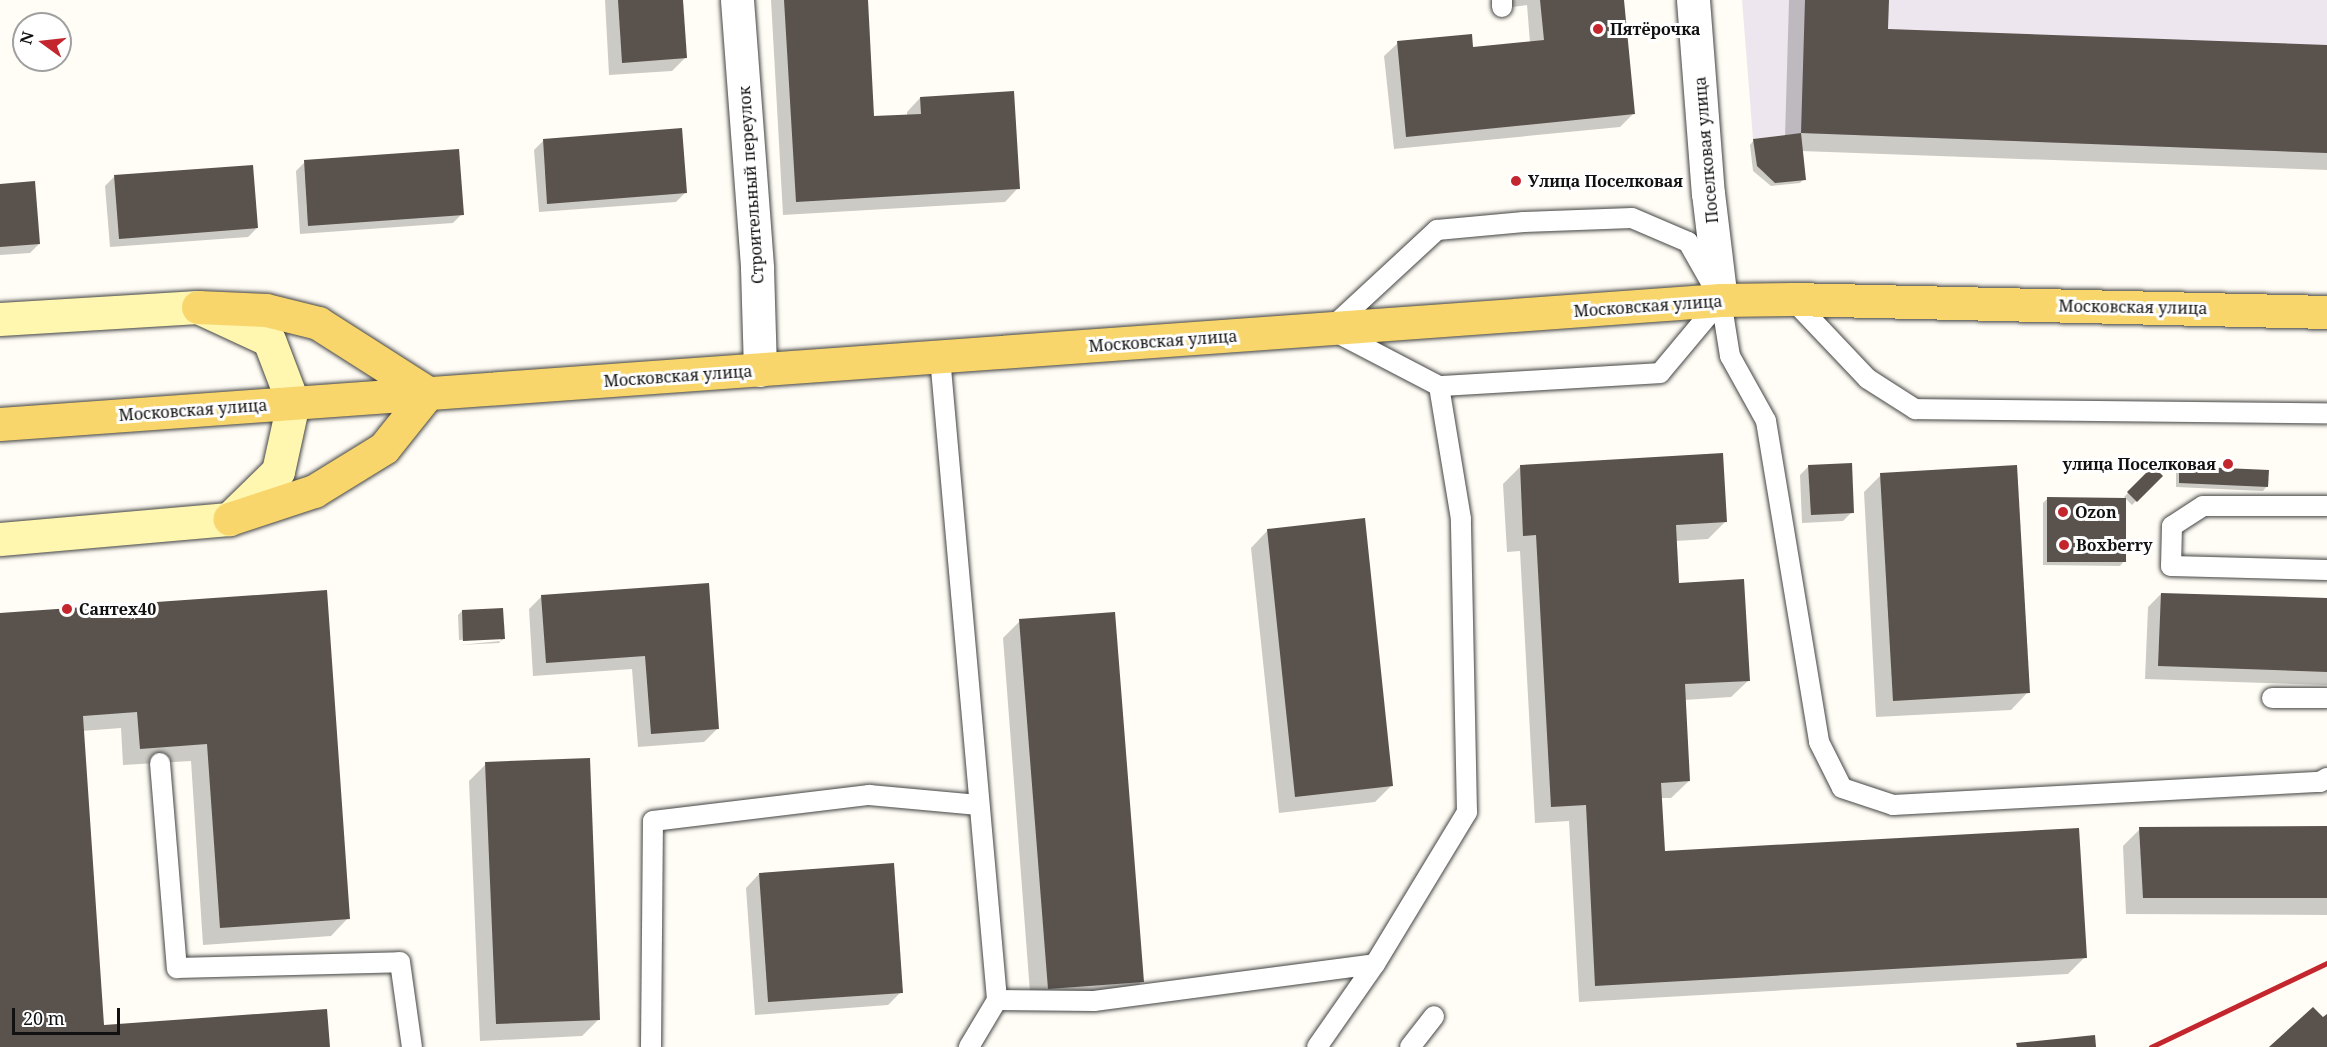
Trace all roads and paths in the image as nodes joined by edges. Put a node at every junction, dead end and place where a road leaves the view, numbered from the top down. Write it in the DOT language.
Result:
graph roads {
  1 [pos="737,0"];
  2 [pos="1693,0"];
  3 [pos="1792,299"];
  4 [pos="1721,300"];
  5 [pos="198,307"];
  6 [pos="2327,312"];
  7 [pos="0,319"];
  8 [pos="1330,329"];
  9 [pos="940,357"];
  10 [pos="760,370"];
  11 [pos="1438,386"];
  12 [pos="428,393"];
  13 [pos="293,403"];
  14 [pos="2327,413"];
  15 [pos="0,424"];
  16 [pos="2327,506"];
  17 [pos="229,519"];
  18 [pos="0,539"];
  19 [pos="2327,570"];
  20 [pos="2272,698"];
  21 [pos="2327,698"];
  22 [pos="160,763"];
  23 [pos="2327,778"];
  24 [pos="979,805"];
  25 [pos="1375,964"];
  26 [pos="997,1000"];
  27 [pos="1434,1016"];
  28 [pos="412,1047"];
  29 [pos="651,1047"];
  30 [pos="969,1047"];
  31 [pos="1317,1047"];
  32 [pos="1410,1047"];
  1 -- 10 [label="street, Строительный переулок"];
  2 -- 4 [label="street, Поселковая улица"];
  3 -- 4 [label="main road, Московская улица"];
  3 -- 6 [label="main road, Московская улица"];
  3 -- 14 [label="lane"];
  4 -- 8 [label="main road, Московская улица"];
  4 -- 8 [label="lane"];
  4 -- 11 [label="lane"];
  4 -- 23 [label="lane"];
  5 -- 7 [label="main road"];
  5 -- 12 [label="main road"];
  5 -- 13 [label="main road"];
  8 -- 9 [label="main road, Московская улица"];
  8 -- 11 [label="lane"];
  9 -- 10 [label="main road, Московская улица"];
  9 -- 24 [label="lane"];
  10 -- 12 [label="main road, Московская улица"];
  11 -- 25 [label="lane"];
  12 -- 13 [label="main road, Московская улица"];
  12 -- 17 [label="main road"];
  13 -- 15 [label="main road, Московская улица"];
  13 -- 17 [label="main road"];
  16 -- 19 [label="lane"];
  17 -- 18 [label="main road"];
  20 -- 21 [label="lane"];
  22 -- 28 [label="lane"];
  24 -- 26 [label="lane"];
  24 -- 29 [label="lane"];
  25 -- 26 [label="lane"];
  25 -- 31 [label="lane"];
  26 -- 30 [label="lane"];
  27 -- 32 [label="lane"];
}
